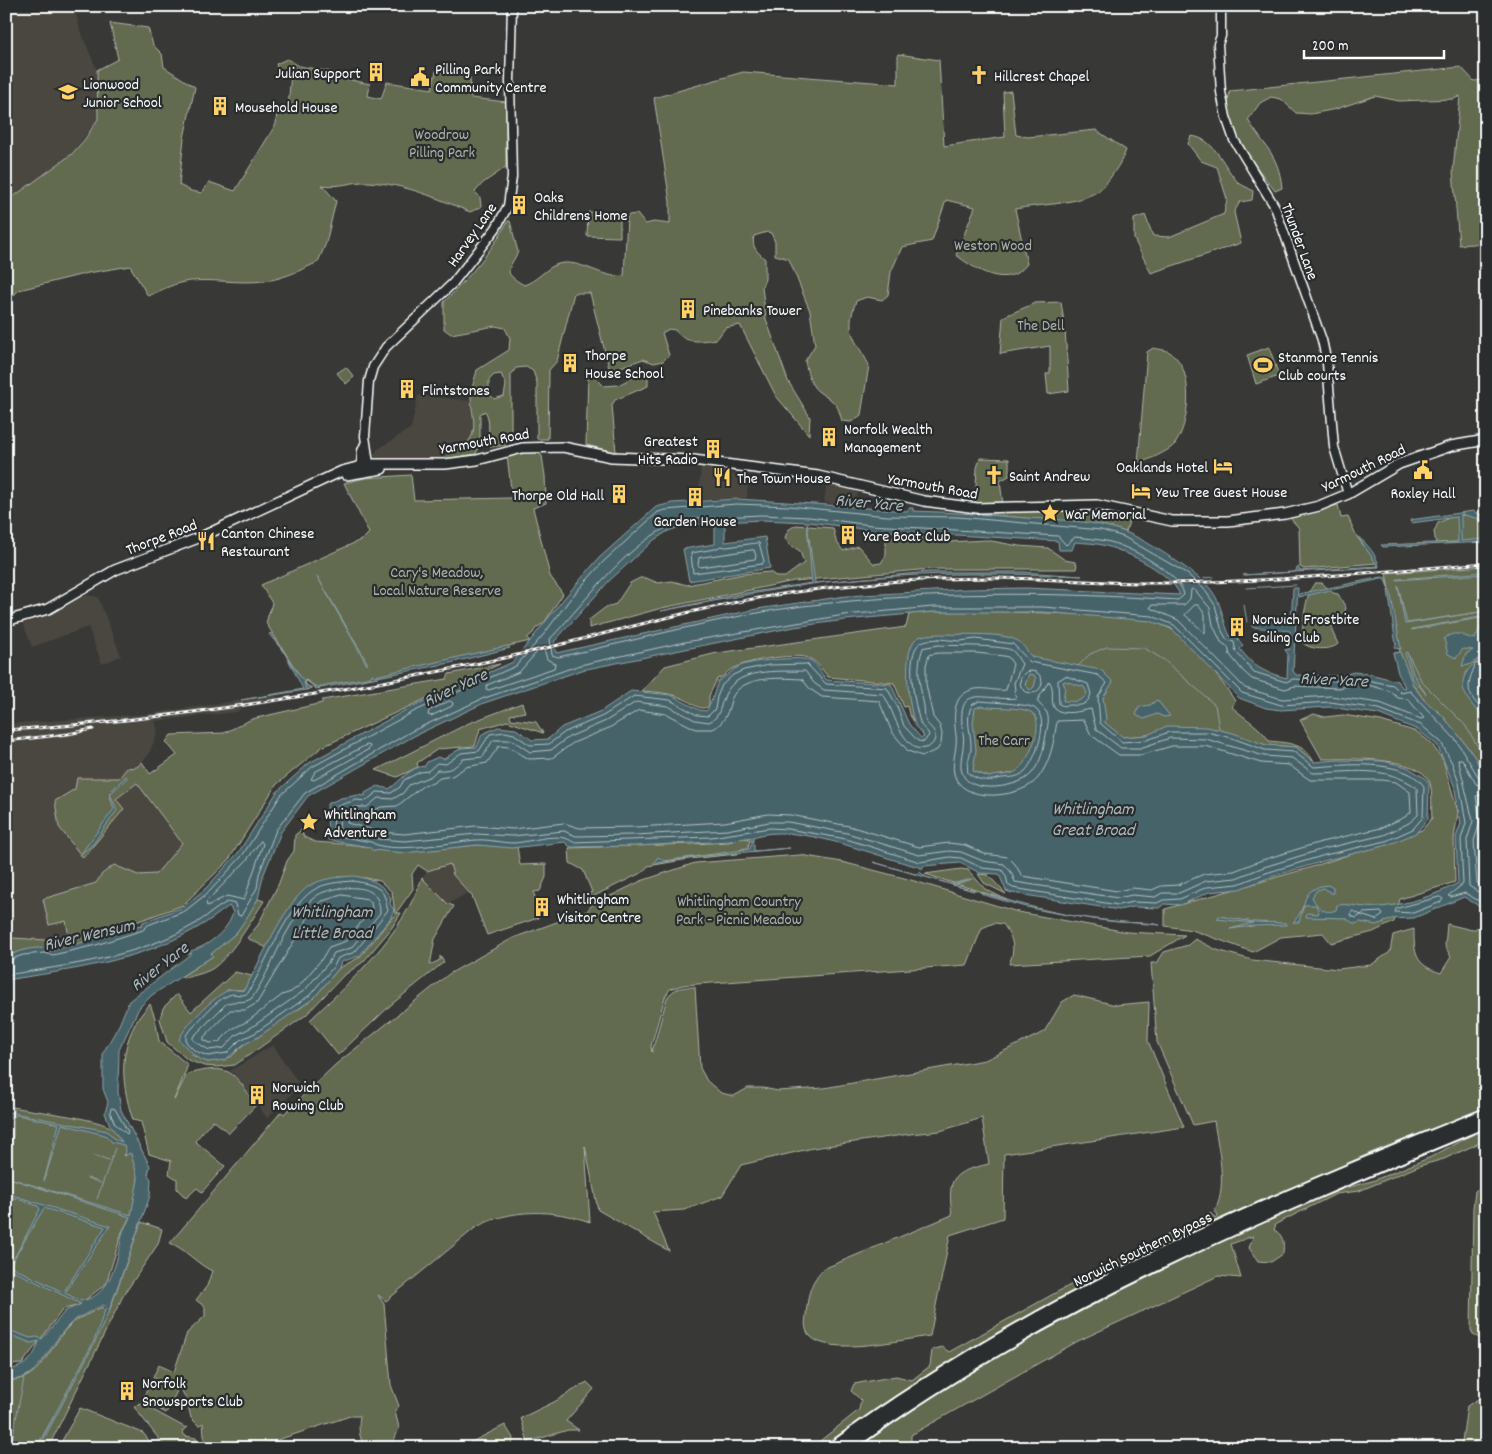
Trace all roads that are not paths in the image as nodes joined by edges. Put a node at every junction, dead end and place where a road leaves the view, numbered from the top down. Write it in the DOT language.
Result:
graph roads {
  1 [pos="512,6"];
  2 [pos="1221,6"];
  3 [pos="1486,440"];
  4 [pos="365,468"];
  5 [pos="1348,494"];
  6 [pos="6,621"];
  7 [pos="1486,1114"];
  8 [pos="1486,1122"];
  9 [pos="832,1448"];
  10 [pos="847,1448"];
  1 -- 4 [label="street, Harvey Lane"];
  2 -- 5 [label="street, Thunder Lane"];
  3 -- 5 [label="main road, Yarmouth Road"];
  4 -- 5 [label="main road, Yarmouth Road"];
  4 -- 6 [label="main road, Thorpe Road"];
  7 -- 9 [label="highway, Norwich Southern Bypass"];
  8 -- 10 [label="highway, Norwich Southern Bypass"];
}
